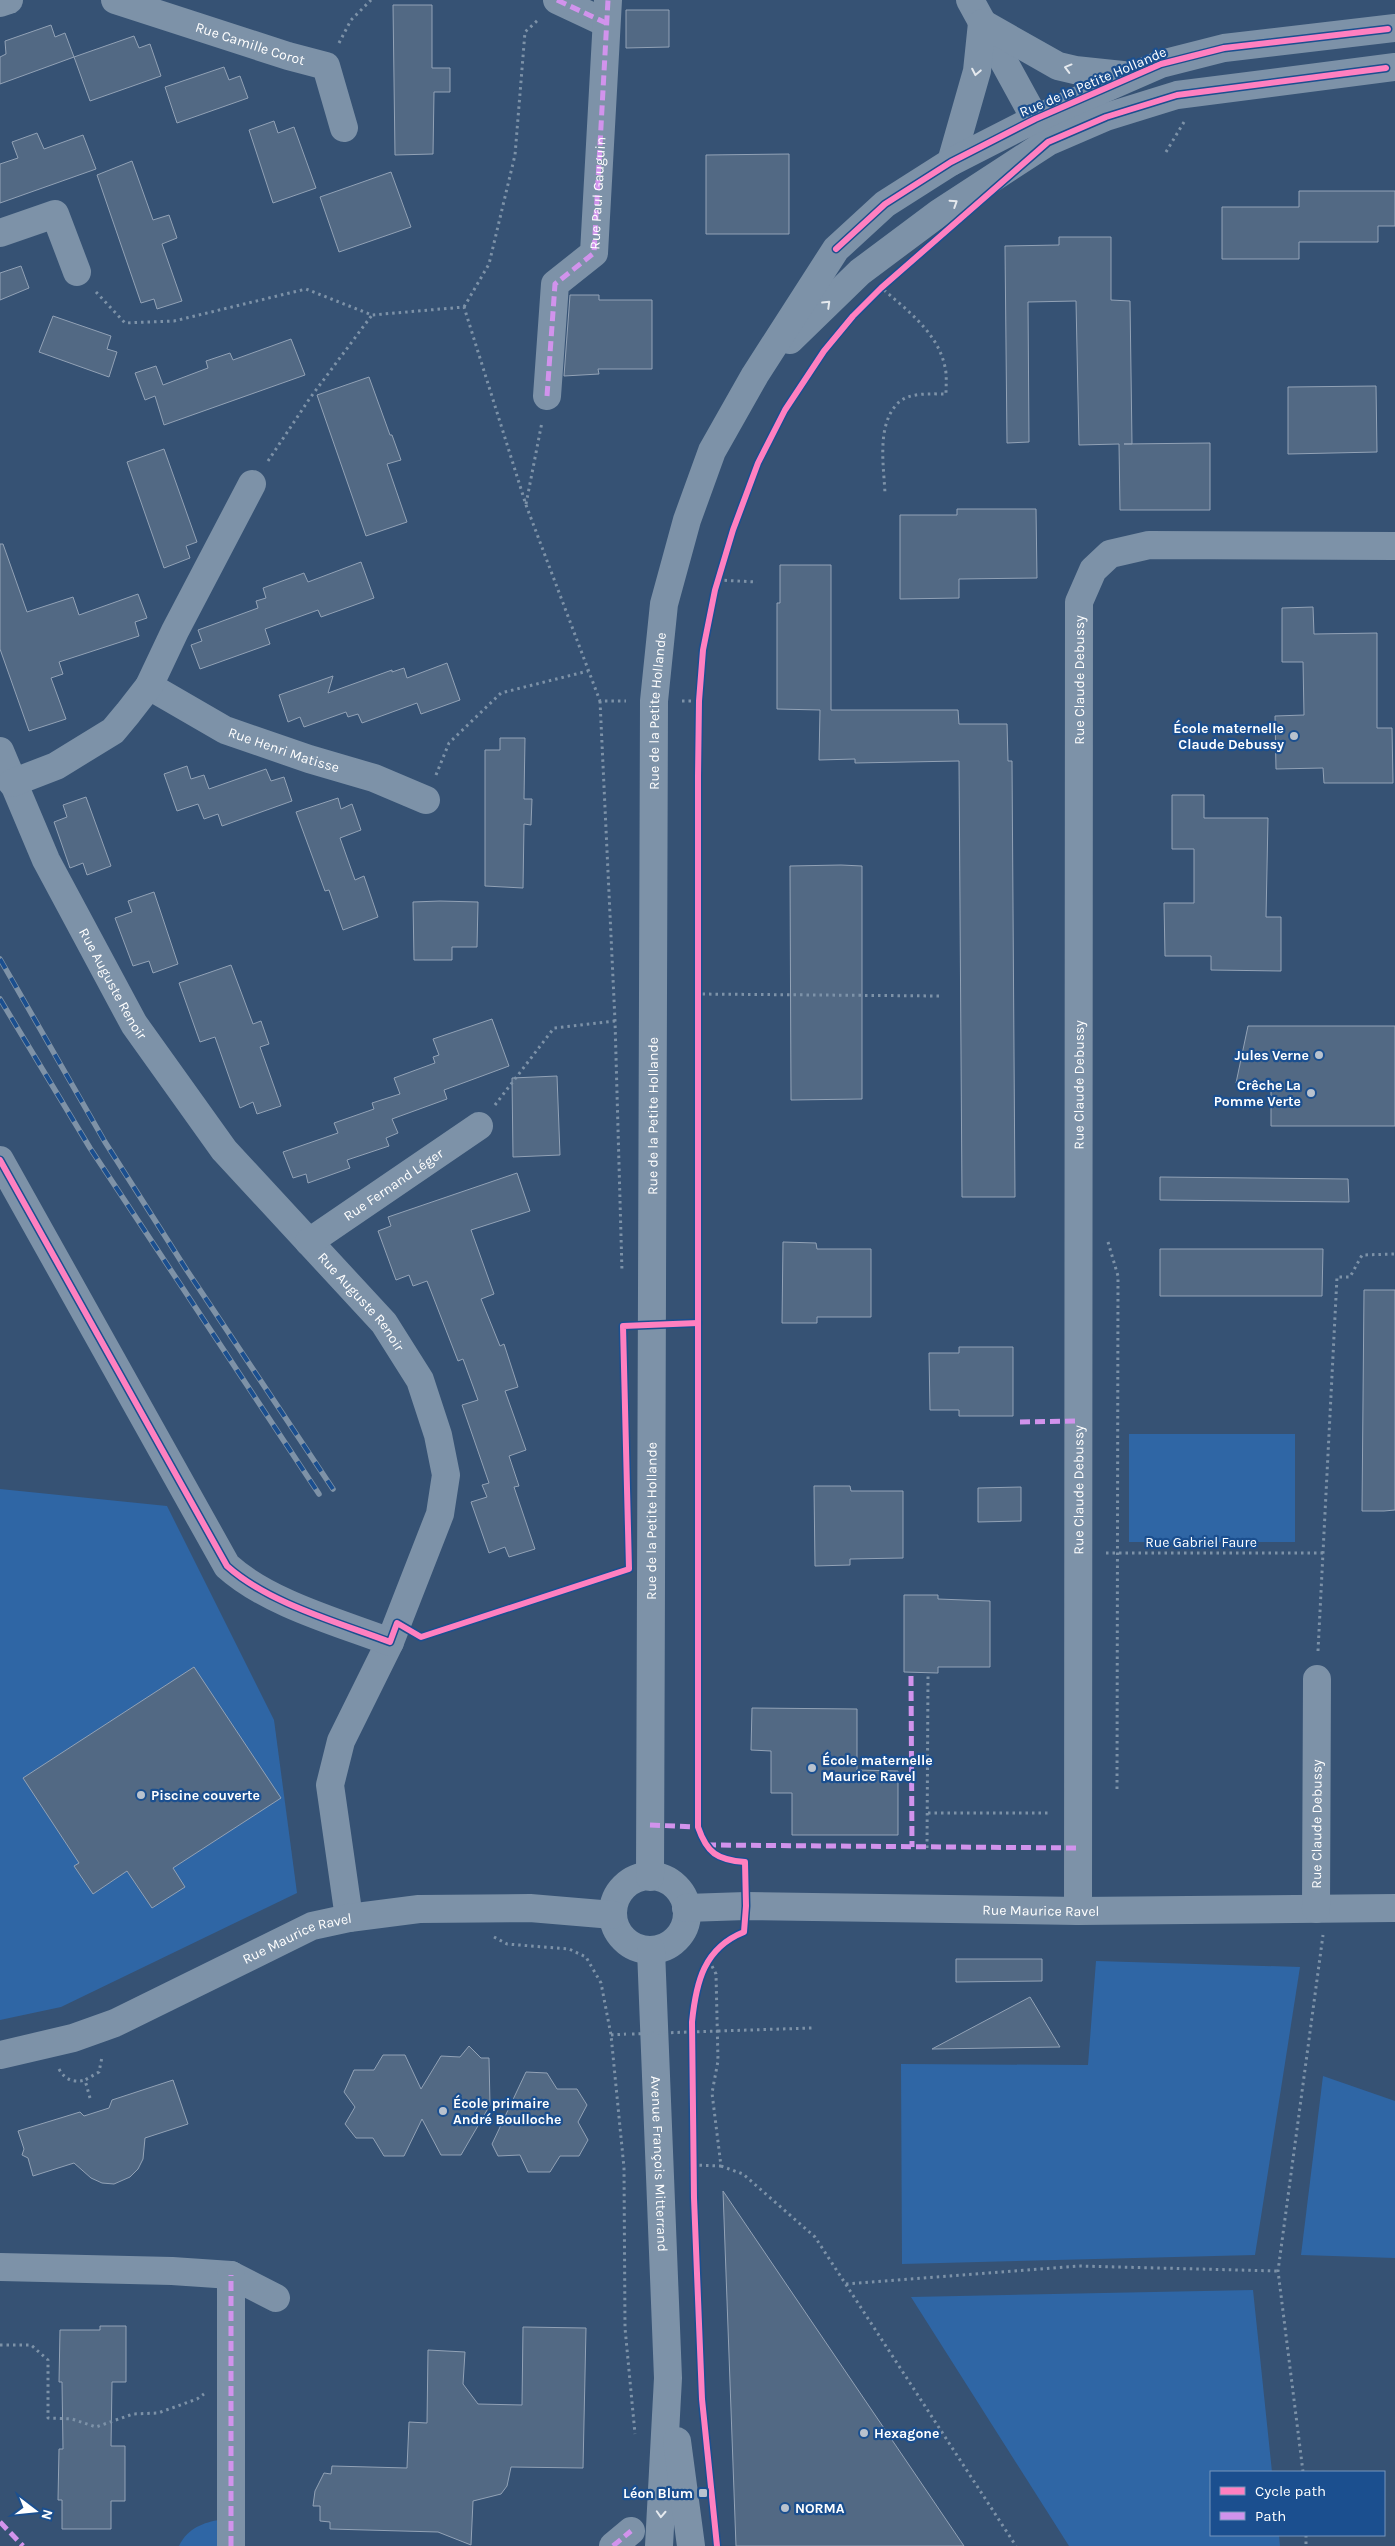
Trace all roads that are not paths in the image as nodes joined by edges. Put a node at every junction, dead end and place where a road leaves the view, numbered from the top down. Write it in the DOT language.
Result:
graph roads {
  1 [pos="10,0"];
  2 [pos="115,0"];
  3 [pos="557,1"];
  4 [pos="0,3"];
  5 [pos="607,12"];
  6 [pos="976,12"];
  7 [pos="1395,28"];
  8 [pos="1395,67"];
  9 [pos="1134,76"];
  10 [pos="1035,119"];
  11 [pos="344,128"];
  12 [pos="1048,142"];
  13 [pos="951,162"];
  14 [pos="0,233"];
  15 [pos="77,272"];
  16 [pos="755,375"];
  17 [pos="547,396"];
  18 [pos="252,484"];
  19 [pos="1395,546"];
  20 [pos="149,686"];
  21 [pos="0,751"];
  22 [pos="12,783"];
  23 [pos="426,800"];
  24 [pos="479,1126"];
  25 [pos="0,1160"];
  26 [pos="309,1242"];
  27 [pos="390,1642"];
  28 [pos="1317,1679"];
  29 [pos="650,1877"];
  30 [pos="686,1908"];
  31 [pos="1395,1908"];
  32 [pos="1078,1911"];
  33 [pos="613,1915"];
  34 [pos="349,1918"];
  35 [pos="1320,1919"];
  36 [pos="651,1950"];
  37 [pos="0,2055"];
  38 [pos="0,2267"];
  39 [pos="231,2275"];
  40 [pos="276,2298"];
  41 [pos="668,2378"];
  42 [pos="230,2546"];
  43 [pos="659,2546"];
  44 [pos="691,2546"];
  1 -- 4 [label="street"];
  2 -- 11 [label="street, Rue Camille Corot"];
  3 -- 5 [label="street"];
  5 -- 17 [label="street, Rue Paul Gauguin"];
  9 -- 6 [label="street, one-way"];
  6 -- 10 [label="street"];
  6 -- 13 [label="street, one-way"];
  7 -- 9 [label="street, Rue de la Petite Hollande"];
  8 -- 12 [label="street, Rue de la Petite Hollande"];
  9 -- 10 [label="street, Rue de la Petite Hollande"];
  10 -- 12 [label="street"];
  10 -- 13 [label="street, Rue de la Petite Hollande"];
  16 -- 12 [label="street, Rue de la Petite Hollande, one-way"];
  13 -- 16 [label="street, Rue de la Petite Hollande"];
  14 -- 15 [label="street"];
  16 -- 29 [label="street, Rue de la Petite Hollande"];
  18 -- 20 [label="street"];
  19 -- 32 [label="street, Rue Claude Debussy"];
  20 -- 22 [label="street"];
  20 -- 23 [label="street, Rue Henri Matisse"];
  21 -- 22 [label="street, Rue Auguste Renoir"];
  22 -- 26 [label="street, Rue Auguste Renoir"];
  24 -- 26 [label="street, Rue Fernand Léger"];
  25 -- 27 [label="street"];
  26 -- 27 [label="street, Rue Auguste Renoir"];
  27 -- 34 [label="street, Rue Auguste Renoir"];
  28 -- 35 [label="street, Rue Claude Debussy"];
  29 -- 30 [label="street"];
  29 -- 33 [label="street"];
  30 -- 32 [label="street, Rue Maurice Ravel"];
  30 -- 36 [label="street"];
  31 -- 35 [label="street, Rue Maurice Ravel"];
  32 -- 35 [label="street, Rue Maurice Ravel"];
  33 -- 34 [label="street, Rue Maurice Ravel"];
  33 -- 36 [label="street"];
  34 -- 37 [label="street, Rue Maurice Ravel"];
  36 -- 41 [label="street, Avenue François Mitterrand"];
  38 -- 39 [label="street"];
  39 -- 40 [label="street"];
  39 -- 42 [label="street"];
  41 -- 43 [label="street, Avenue François Mitterrand, one-way"];
  41 -- 44 [label="street, Avenue François Mitterrand"];
}
